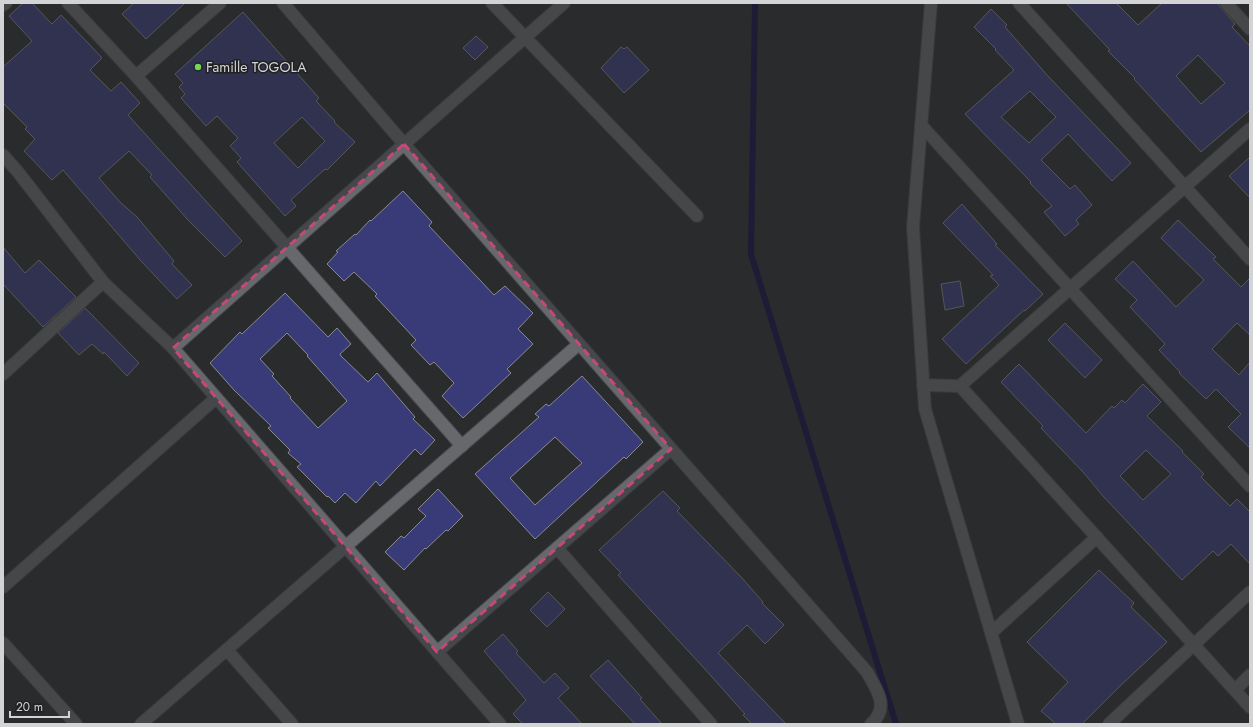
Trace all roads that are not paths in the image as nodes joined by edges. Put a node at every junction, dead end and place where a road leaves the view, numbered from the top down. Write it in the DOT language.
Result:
graph roads {
  1 [pos="6,3"];
  2 [pos="68,3"];
  3 [pos="220,3"];
  4 [pos="283,3"];
  5 [pos="492,3"];
  6 [pos="564,3"];
  7 [pos="931,3"];
  8 [pos="1019,3"];
  9 [pos="1226,3"];
  10 [pos="3,5"];
  11 [pos="1250,29"];
  12 [pos="525,37"];
  13 [pos="136,76"];
  14 [pos="921,125"];
  15 [pos="1250,129"];
  16 [pos="404,144"];
  17 [pos="3,155"];
  18 [pos="1185,187"];
  19 [pos="697,216"];
  20 [pos="286,248"];
  21 [pos="1250,259"];
  22 [pos="103,282"];
  23 [pos="1070,288"];
  24 [pos="579,344"];
  25 [pos="173,348"];
  26 [pos="3,374"];
  27 [pos="923,385"];
  28 [pos="960,386"];
  29 [pos="216,398"];
  30 [pos="462,446"];
  31 [pos="671,449"];
  32 [pos="1250,486"];
  33 [pos="1096,537"];
  34 [pos="346,547"];
  35 [pos="557,548"];
  36 [pos="3,586"];
  37 [pos="1250,592"];
  38 [pos="991,633"];
  39 [pos="3,643"];
  40 [pos="1194,644"];
  41 [pos="227,650"];
  42 [pos="437,652"];
  43 [pos="1250,675"];
  44 [pos="1235,690"];
  45 [pos="1250,707"];
  46 [pos="76,724"];
  47 [pos="141,724"];
  48 [pos="292,724"];
  49 [pos="500,724"];
  50 [pos="711,724"];
  51 [pos="871,724"];
  52 [pos="1018,724"];
  53 [pos="1109,724"];
  1 -- 10 [label="street"];
  2 -- 13 [label="street"];
  3 -- 13 [label="street"];
  4 -- 16 [label="street"];
  5 -- 12 [label="street"];
  6 -- 12 [label="street"];
  7 -- 14 [label="street"];
  8 -- 18 [label="street"];
  9 -- 11 [label="street"];
  12 -- 16 [label="street"];
  12 -- 19 [label="street"];
  13 -- 20 [label="street"];
  14 -- 23 [label="street"];
  14 -- 27 [label="street"];
  15 -- 18 [label="street"];
  16 -- 20 [label="street"];
  16 -- 24 [label="street"];
  17 -- 22 [label="street"];
  18 -- 21 [label="street"];
  18 -- 23 [label="street"];
  20 -- 25 [label="street"];
  20 -- 30 [label="street"];
  22 -- 25 [label="street"];
  22 -- 26 [label="street"];
  23 -- 28 [label="street"];
  23 -- 32 [label="street"];
  24 -- 30 [label="street"];
  24 -- 31 [label="street"];
  25 -- 29 [label="street"];
  27 -- 28 [label="street"];
  27 -- 38 [label="street"];
  28 -- 33 [label="street"];
  29 -- 34 [label="street"];
  29 -- 36 [label="street"];
  30 -- 34 [label="street"];
  31 -- 35 [label="street"];
  31 -- 51 [label="street"];
  33 -- 38 [label="street"];
  33 -- 40 [label="street"];
  34 -- 41 [label="street"];
  34 -- 42 [label="street"];
  35 -- 42 [label="street"];
  35 -- 50 [label="street"];
  37 -- 40 [label="street"];
  38 -- 52 [label="street"];
  39 -- 46 [label="street"];
  40 -- 44 [label="street"];
  40 -- 53 [label="street"];
  41 -- 47 [label="street"];
  41 -- 48 [label="street"];
  42 -- 49 [label="street"];
  43 -- 44 [label="street"];
  44 -- 45 [label="street"];
}
